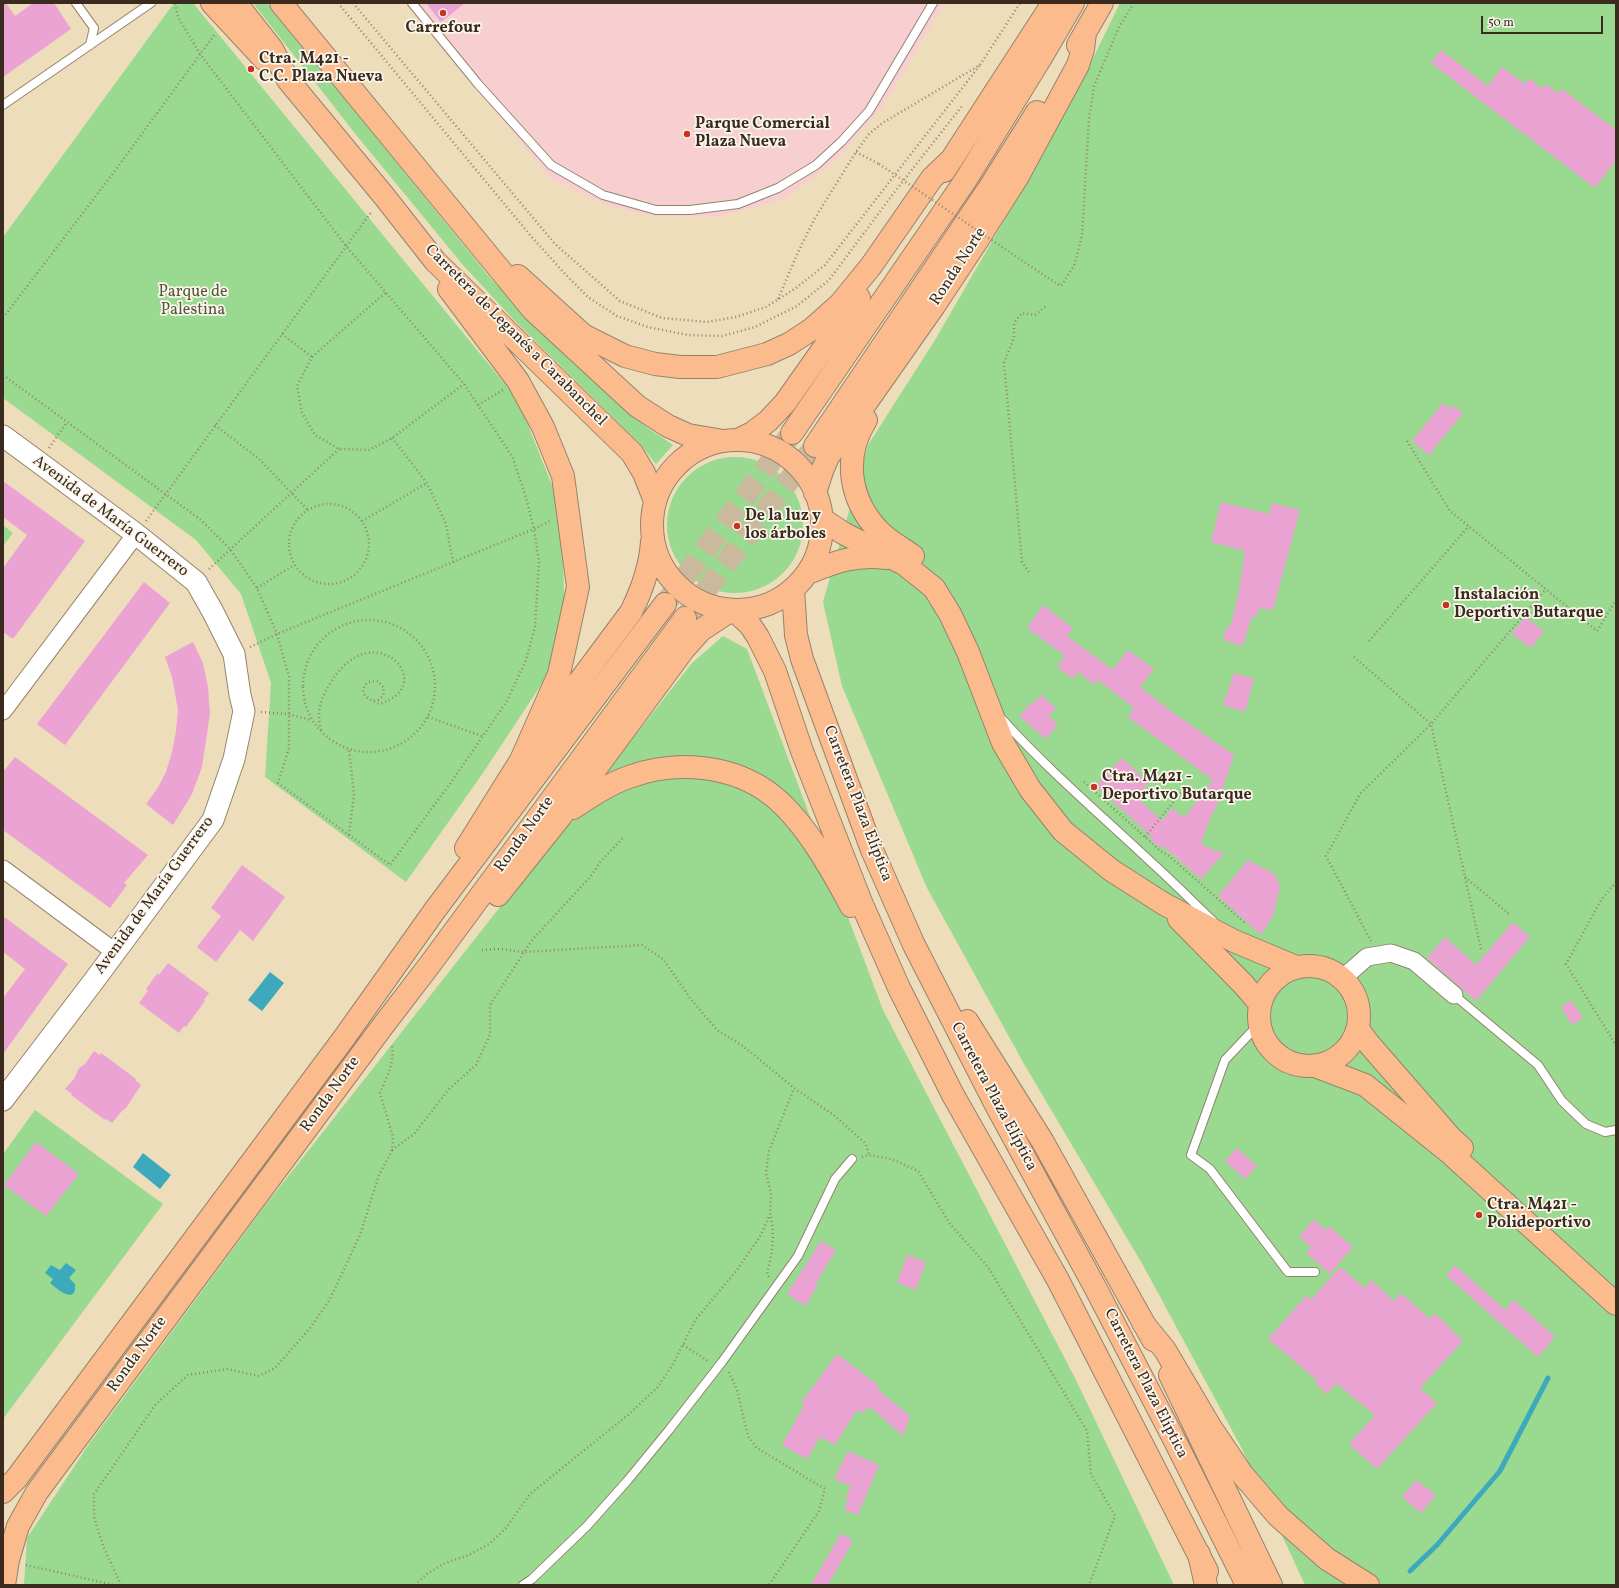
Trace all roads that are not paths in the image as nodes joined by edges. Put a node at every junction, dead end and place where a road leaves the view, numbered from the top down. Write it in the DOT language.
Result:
graph roads {
  1 [pos="76,3"];
  2 [pos="141,3"];
  3 [pos="151,3"];
  4 [pos="212,3"];
  5 [pos="236,3"];
  6 [pos="280,3"];
  7 [pos="412,3"];
  8 [pos="933,3"];
  9 [pos="1053,3"];
  10 [pos="1073,3"];
  11 [pos="1102,3"];
  12 [pos="136,14"];
  13 [pos="1085,32"];
  14 [pos="90,45"];
  15 [pos="288,80"];
  16 [pos="3,105"];
  17 [pos="952,159"];
  18 [pos="472,238"];
  19 [pos="435,261"];
  20 [pos="934,306"];
  21 [pos="792,433"];
  22 [pos="3,436"];
  23 [pos="731,441"];
  24 [pos="814,446"];
  25 [pos="815,493"];
  26 [pos="655,501"];
  27 [pos="822,520"];
  28 [pos="136,534"];
  29 [pos="652,539"];
  30 [pos="879,556"];
  31 [pos="808,573"];
  32 [pos="793,589"];
  33 [pos="942,599"];
  34 [pos="665,604"];
  35 [pos="732,611"];
  36 [pos="684,618"];
  37 [pos="989,706"];
  38 [pos="3,711"];
  39 [pos="521,760"];
  40 [pos="561,816"];
  41 [pos="3,869"];
  42 [pos="1164,904"];
  43 [pos="435,910"];
  44 [pos="1242,935"];
  45 [pos="914,945"];
  46 [pos="115,952"];
  47 [pos="431,963"];
  48 [pos="1296,967"];
  49 [pos="1343,978"];
  50 [pos="899,988"];
  51 [pos="1454,995"];
  52 [pos="1259,1014"];
  53 [pos="1358,1029"];
  54 [pos="1315,1066"];
  55 [pos="3,1100"];
  56 [pos="1616,1130"];
  57 [pos="852,1160"];
  58 [pos="1315,1272"];
  59 [pos="1616,1289"];
  60 [pos="1616,1304"];
  61 [pos="1143,1323"];
  62 [pos="3,1492"];
  63 [pos="1199,1554"];
  64 [pos="4,1585"];
  65 [pos="523,1585"];
  66 [pos="1206,1585"];
  67 [pos="1214,1585"];
  68 [pos="1247,1585"];
  69 [pos="1271,1585"];
  70 [pos="1368,1585"];
  1 -- 14 [label="lane"];
  2 -- 12 [label="lane"];
  3 -- 12 [label="lane"];
  4 -- 15 [label="main road"];
  5 -- 15 [label="main road, Carretera de Leganés a Carabanchel"];
  6 -- 18 [label="main road, Carretera de Leganés a Carabanchel"];
  7 -- 8 [label="lane"];
  9 -- 17 [label="main road"];
  10 -- 21 [label="main road"];
  11 -- 13 [label="main road, Ronda Norte"];
  12 -- 14 [label="lane"];
  13 -- 20 [label="main road, Ronda Norte"];
  13 -- 24 [label="main road, Ronda Norte"];
  14 -- 16 [label="lane"];
  15 -- 19 [label="main road, Carretera de Leganés a Carabanchel"];
  17 -- 18 [label="main road"];
  17 -- 23 [label="main road"];
  18 -- 23 [label="main road, Carretera de Leganés a Carabanchel"];
  19 -- 26 [label="main road, Carretera de Leganés a Carabanchel"];
  19 -- 39 [label="main road"];
  20 -- 25 [label="main road, Ronda Norte"];
  20 -- 33 [label="main road"];
  22 -- 28 [label="street, Avenida de María Guerrero"];
  23 -- 25 [label="main road, Carretera de Leganés a Carabanchel"];
  23 -- 26 [label="main road"];
  25 -- 27 [label="main road, Carretera de Leganés a Carabanchel"];
  26 -- 29 [label="main road"];
  27 -- 30 [label="main road"];
  27 -- 31 [label="main road, Carretera de Leganés a Carabanchel"];
  28 -- 38 [label="street"];
  28 -- 46 [label="street, Avenida de María Guerrero"];
  29 -- 35 [label="main road"];
  29 -- 39 [label="main road"];
  30 -- 31 [label="main road"];
  30 -- 33 [label="main road"];
  31 -- 32 [label="main road"];
  32 -- 35 [label="main road"];
  32 -- 45 [label="main road, Carretera Plaza Elíptica"];
  33 -- 37 [label="main road"];
  34 -- 43 [label="main road, Ronda Norte"];
  35 -- 40 [label="main road"];
  35 -- 50 [label="main road, Carretera Plaza Elíptica"];
  36 -- 47 [label="main road, Ronda Norte"];
  37 -- 42 [label="main road"];
  37 -- 44 [label="lane"];
  39 -- 43 [label="main road"];
  40 -- 47 [label="main road"];
  40 -- 50 [label="main road"];
  41 -- 46 [label="street"];
  42 -- 44 [label="main road"];
  42 -- 52 [label="main road"];
  43 -- 62 [label="main road, Ronda Norte"];
  44 -- 48 [label="main road"];
  45 -- 61 [label="main road"];
  45 -- 68 [label="main road, Carretera Plaza Elíptica"];
  46 -- 55 [label="street, Avenida de María Guerrero"];
  47 -- 64 [label="main road, Ronda Norte"];
  48 -- 49 [label="main road"];
  48 -- 52 [label="main road"];
  49 -- 51 [label="street"];
  49 -- 53 [label="main road"];
  50 -- 63 [label="main road, Carretera Plaza Elíptica"];
  51 -- 56 [label="lane"];
  52 -- 54 [label="main road"];
  52 -- 58 [label="lane"];
  53 -- 54 [label="main road"];
  53 -- 59 [label="main road"];
  54 -- 60 [label="main road"];
  57 -- 65 [label="lane"];
  61 -- 69 [label="main road"];
  61 -- 70 [label="main road"];
  63 -- 66 [label="main road"];
  63 -- 67 [label="main road, Carretera Plaza Elíptica"];
}
